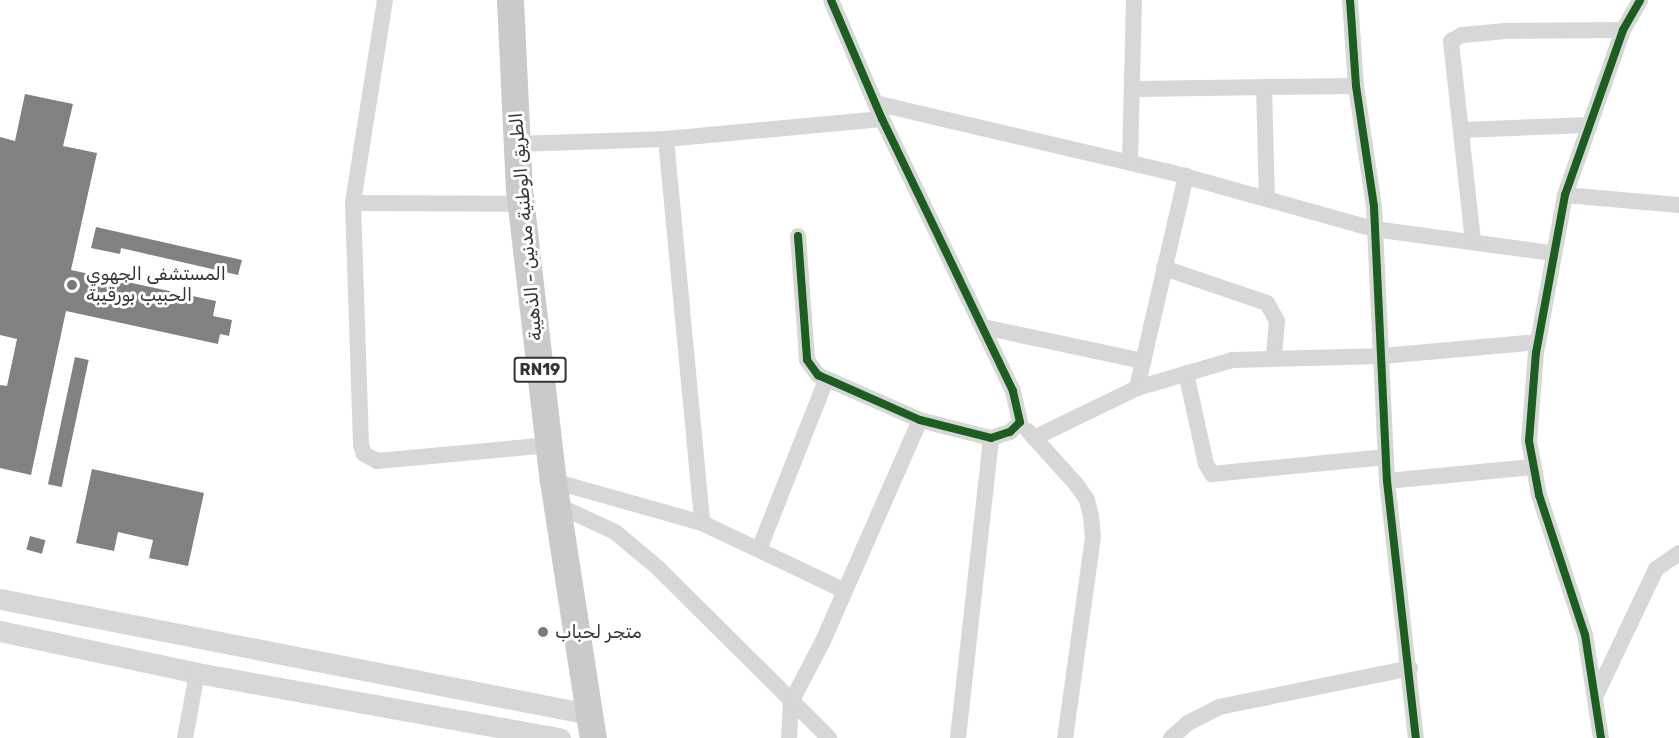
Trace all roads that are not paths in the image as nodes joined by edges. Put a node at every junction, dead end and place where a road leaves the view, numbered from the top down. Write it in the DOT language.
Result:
graph roads {
  1 [pos="385,0"];
  2 [pos="510,0"];
  3 [pos="831,0"];
  4 [pos="1134,0"];
  5 [pos="1350,0"];
  6 [pos="1640,0"];
  7 [pos="1623,30"];
  8 [pos="1356,86"];
  9 [pos="1264,87"];
  10 [pos="1134,89"];
  11 [pos="875,103"];
  12 [pos="882,119"];
  13 [pos="1588,125"];
  14 [pos="1461,130"];
  15 [pos="666,139"];
  16 [pos="516,144"];
  17 [pos="1130,162"];
  18 [pos="1186,176"];
  19 [pos="1565,195"];
  20 [pos="1267,199"];
  21 [pos="353,203"];
  22 [pos="521,204"];
  23 [pos="1679,205"];
  24 [pos="1374,229"];
  25 [pos="798,236"];
  26 [pos="1473,241"];
  27 [pos="1552,253"];
  28 [pos="1164,268"];
  29 [pos="982,327"];
  30 [pos="1538,342"];
  31 [pos="1274,356"];
  32 [pos="1382,356"];
  33 [pos="1143,361"];
  34 [pos="1186,373"];
  35 [pos="826,380"];
  36 [pos="1137,388"];
  37 [pos="920,420"];
  38 [pos="1020,422"];
  39 [pos="991,438"];
  40 [pos="1034,438"];
  41 [pos="549,445"];
  42 [pos="1386,457"];
  43 [pos="1532,467"];
  44 [pos="1387,481"];
  45 [pos="556,494"];
  46 [pos="702,523"];
  47 [pos="760,548"];
  48 [pos="1679,553"];
  49 [pos="843,590"];
  50 [pos="0,599"];
  51 [pos="0,631"];
  52 [pos="1410,668"];
  53 [pos="197,673"];
  54 [pos="1596,695"];
  55 [pos="791,702"];
  56 [pos="591,726"];
  57 [pos="475,731"];
  58 [pos="185,738"];
  59 [pos="560,738"];
  60 [pos="789,738"];
  61 [pos="829,738"];
  62 [pos="958,738"];
  63 [pos="1065,738"];
  64 [pos="1172,738"];
  65 [pos="1416,738"];
  66 [pos="1601,738"];
  1 -- 21 [label="street"];
  2 -- 16 [label="main road, الطريق الوطنية مدنين - الذهيبة / RN19"];
  3 -- 11 [label="street"];
  4 -- 10 [label="street"];
  5 -- 8 [label="street"];
  6 -- 7 [label="street"];
  7 -- 13 [label="street"];
  7 -- 14 [label="street"];
  8 -- 9 [label="street"];
  8 -- 24 [label="street"];
  9 -- 10 [label="street"];
  9 -- 20 [label="street"];
  10 -- 17 [label="street"];
  11 -- 12 [label="street"];
  11 -- 17 [label="street"];
  12 -- 15 [label="street"];
  12 -- 29 [label="street"];
  13 -- 14 [label="street"];
  13 -- 19 [label="street"];
  14 -- 26 [label="street"];
  15 -- 16 [label="street"];
  15 -- 46 [label="street"];
  16 -- 22 [label="main road, الطريق الوطنية مدنين - الذهيبة / RN19"];
  17 -- 18 [label="street"];
  18 -- 20 [label="street"];
  18 -- 28 [label="street"];
  19 -- 23 [label="street"];
  19 -- 27 [label="street"];
  20 -- 24 [label="street"];
  21 -- 22 [label="street"];
  21 -- 41 [label="street"];
  22 -- 41 [label="main road, الطريق الوطنية مدنين - الذهيبة / RN19"];
  24 -- 26 [label="street"];
  24 -- 32 [label="street"];
  25 -- 35 [label="street"];
  26 -- 27 [label="street"];
  27 -- 30 [label="street"];
  28 -- 31 [label="street"];
  28 -- 33 [label="street"];
  29 -- 33 [label="street"];
  29 -- 38 [label="street"];
  30 -- 32 [label="street"];
  30 -- 43 [label="street"];
  31 -- 32 [label="street"];
  31 -- 34 [label="street"];
  32 -- 42 [label="street"];
  33 -- 36 [label="street"];
  34 -- 36 [label="street"];
  34 -- 42 [label="street"];
  35 -- 37 [label="street"];
  35 -- 47 [label="street"];
  36 -- 40 [label="street"];
  37 -- 39 [label="street"];
  37 -- 49 [label="street"];
  38 -- 39 [label="street"];
  38 -- 40 [label="street"];
  39 -- 62 [label="street"];
  40 -- 63 [label="street"];
  41 -- 45 [label="main road, الطريق الوطنية مدنين - الذهيبة / RN19"];
  42 -- 44 [label="street"];
  43 -- 44 [label="street"];
  43 -- 54 [label="street"];
  44 -- 52 [label="street"];
  45 -- 46 [label="street"];
  45 -- 55 [label="street"];
  45 -- 56 [label="main road, الطريق الوطنية مدنين - الذهيبة / RN19"];
  46 -- 47 [label="street"];
  47 -- 49 [label="street"];
  48 -- 54 [label="street"];
  49 -- 55 [label="street"];
  50 -- 56 [label="street"];
  51 -- 53 [label="street"];
  52 -- 64 [label="street"];
  52 -- 65 [label="street"];
  53 -- 57 [label="street"];
  53 -- 58 [label="street"];
  54 -- 66 [label="street"];
  55 -- 60 [label="street"];
  55 -- 61 [label="street"];
  57 -- 59 [label="street"];
}
